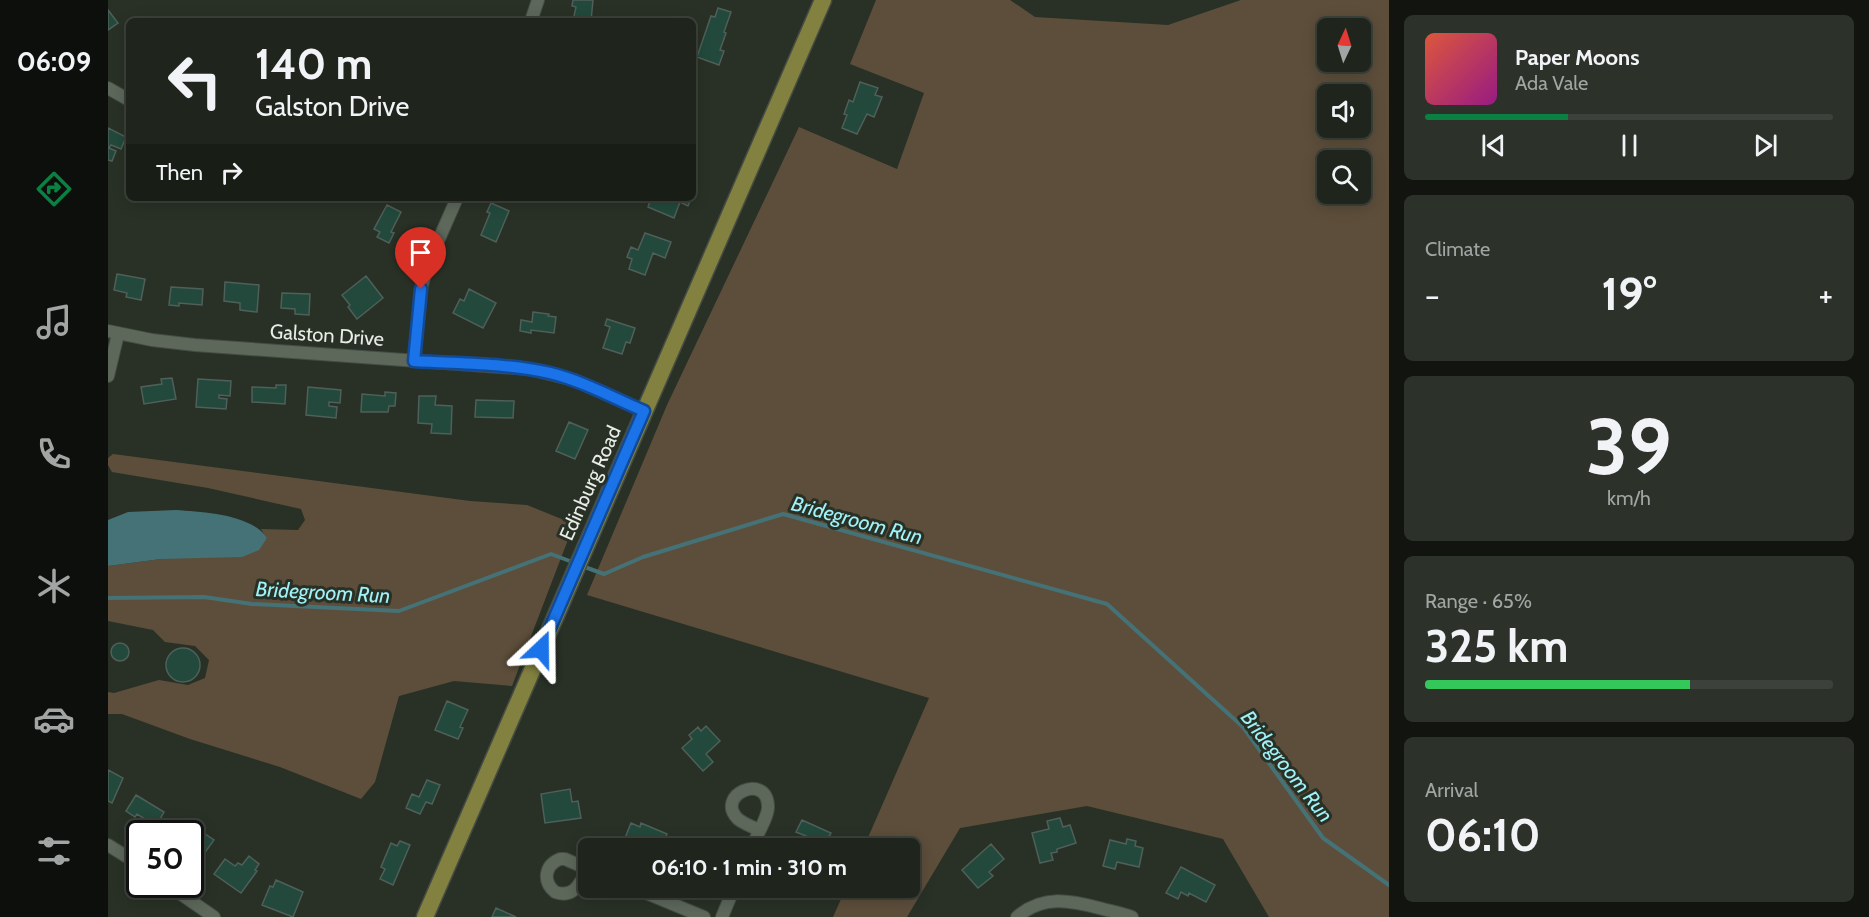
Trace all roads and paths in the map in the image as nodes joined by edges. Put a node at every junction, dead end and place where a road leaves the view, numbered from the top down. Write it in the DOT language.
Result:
graph roads {
  1 [pos="538,0"];
  2 [pos="823,0"];
  3 [pos="532,18"];
  4 [pos="108,88"];
  5 [pos="126,98"];
  6 [pos="456,201"];
  7 [pos="113,332"];
  8 [pos="414,361"];
  9 [pos="108,375"];
  10 [pos="644,411"];
  11 [pos="759,830"];
  12 [pos="756,838"];
  13 [pos="108,845"];
  14 [pos="126,856"];
  15 [pos="187,898"];
  16 [pos="658,898"];
  17 [pos="730,898"];
  18 [pos="214,917"];
  19 [pos="425,917"];
  20 [pos="704,917"];
  21 [pos="722,917"];
  22 [pos="1017,917"];
  23 [pos="1132,917"];
  1 -- 3 [label="street"];
  2 -- 10 [label="main road, Edinburg Road"];
  4 -- 5 [label="street"];
  6 -- 8 [label="street"];
  7 -- 8 [label="street, Galston Drive"];
  7 -- 9 [label="street"];
  8 -- 10 [label="street, Galston Drive"];
  10 -- 19 [label="main road, Edinburg Road"];
  11 -- 12 [label="street"];
  13 -- 14 [label="street"];
  15 -- 18 [label="street"];
  16 -- 20 [label="street"];
  17 -- 21 [label="street"];
  22 -- 23 [label="street"];
}
